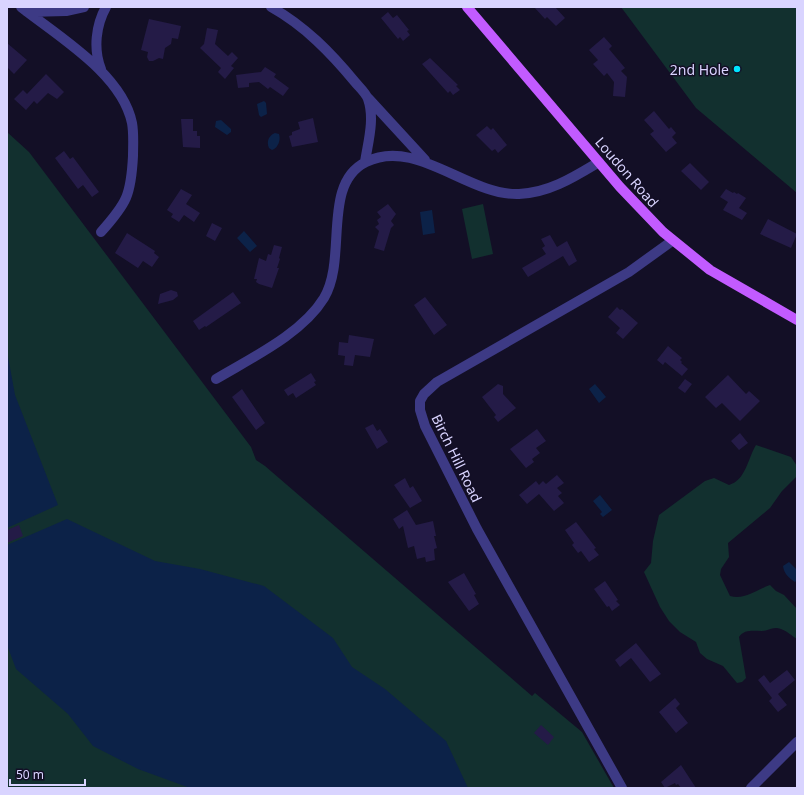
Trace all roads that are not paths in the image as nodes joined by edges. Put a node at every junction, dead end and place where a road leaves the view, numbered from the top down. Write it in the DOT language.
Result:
graph roads {
  1 [pos="84,7"];
  2 [pos="106,7"];
  3 [pos="272,7"];
  4 [pos="467,7"];
  5 [pos="24,9"];
  6 [pos="101,69"];
  7 [pos="367,97"];
  8 [pos="365,162"];
  9 [pos="599,162"];
  10 [pos="428,163"];
  11 [pos="101,232"];
  12 [pos="672,241"];
  13 [pos="797,320"];
  14 [pos="216,379"];
  15 [pos="797,742"];
  16 [pos="622,788"];
  17 [pos="751,788"];
  1 -- 5 [label="street"];
  2 -- 6 [label="street"];
  3 -- 7 [label="street"];
  4 -- 9 [label="main road, Loudon Road"];
  5 -- 6 [label="street"];
  6 -- 11 [label="street"];
  7 -- 8 [label="street"];
  7 -- 10 [label="street"];
  8 -- 10 [label="street"];
  8 -- 14 [label="street"];
  9 -- 10 [label="street"];
  9 -- 12 [label="main road, Loudon Road"];
  12 -- 13 [label="main road, Loudon Road"];
  12 -- 16 [label="street, Birch Hill Road"];
  15 -- 17 [label="street"];
}
